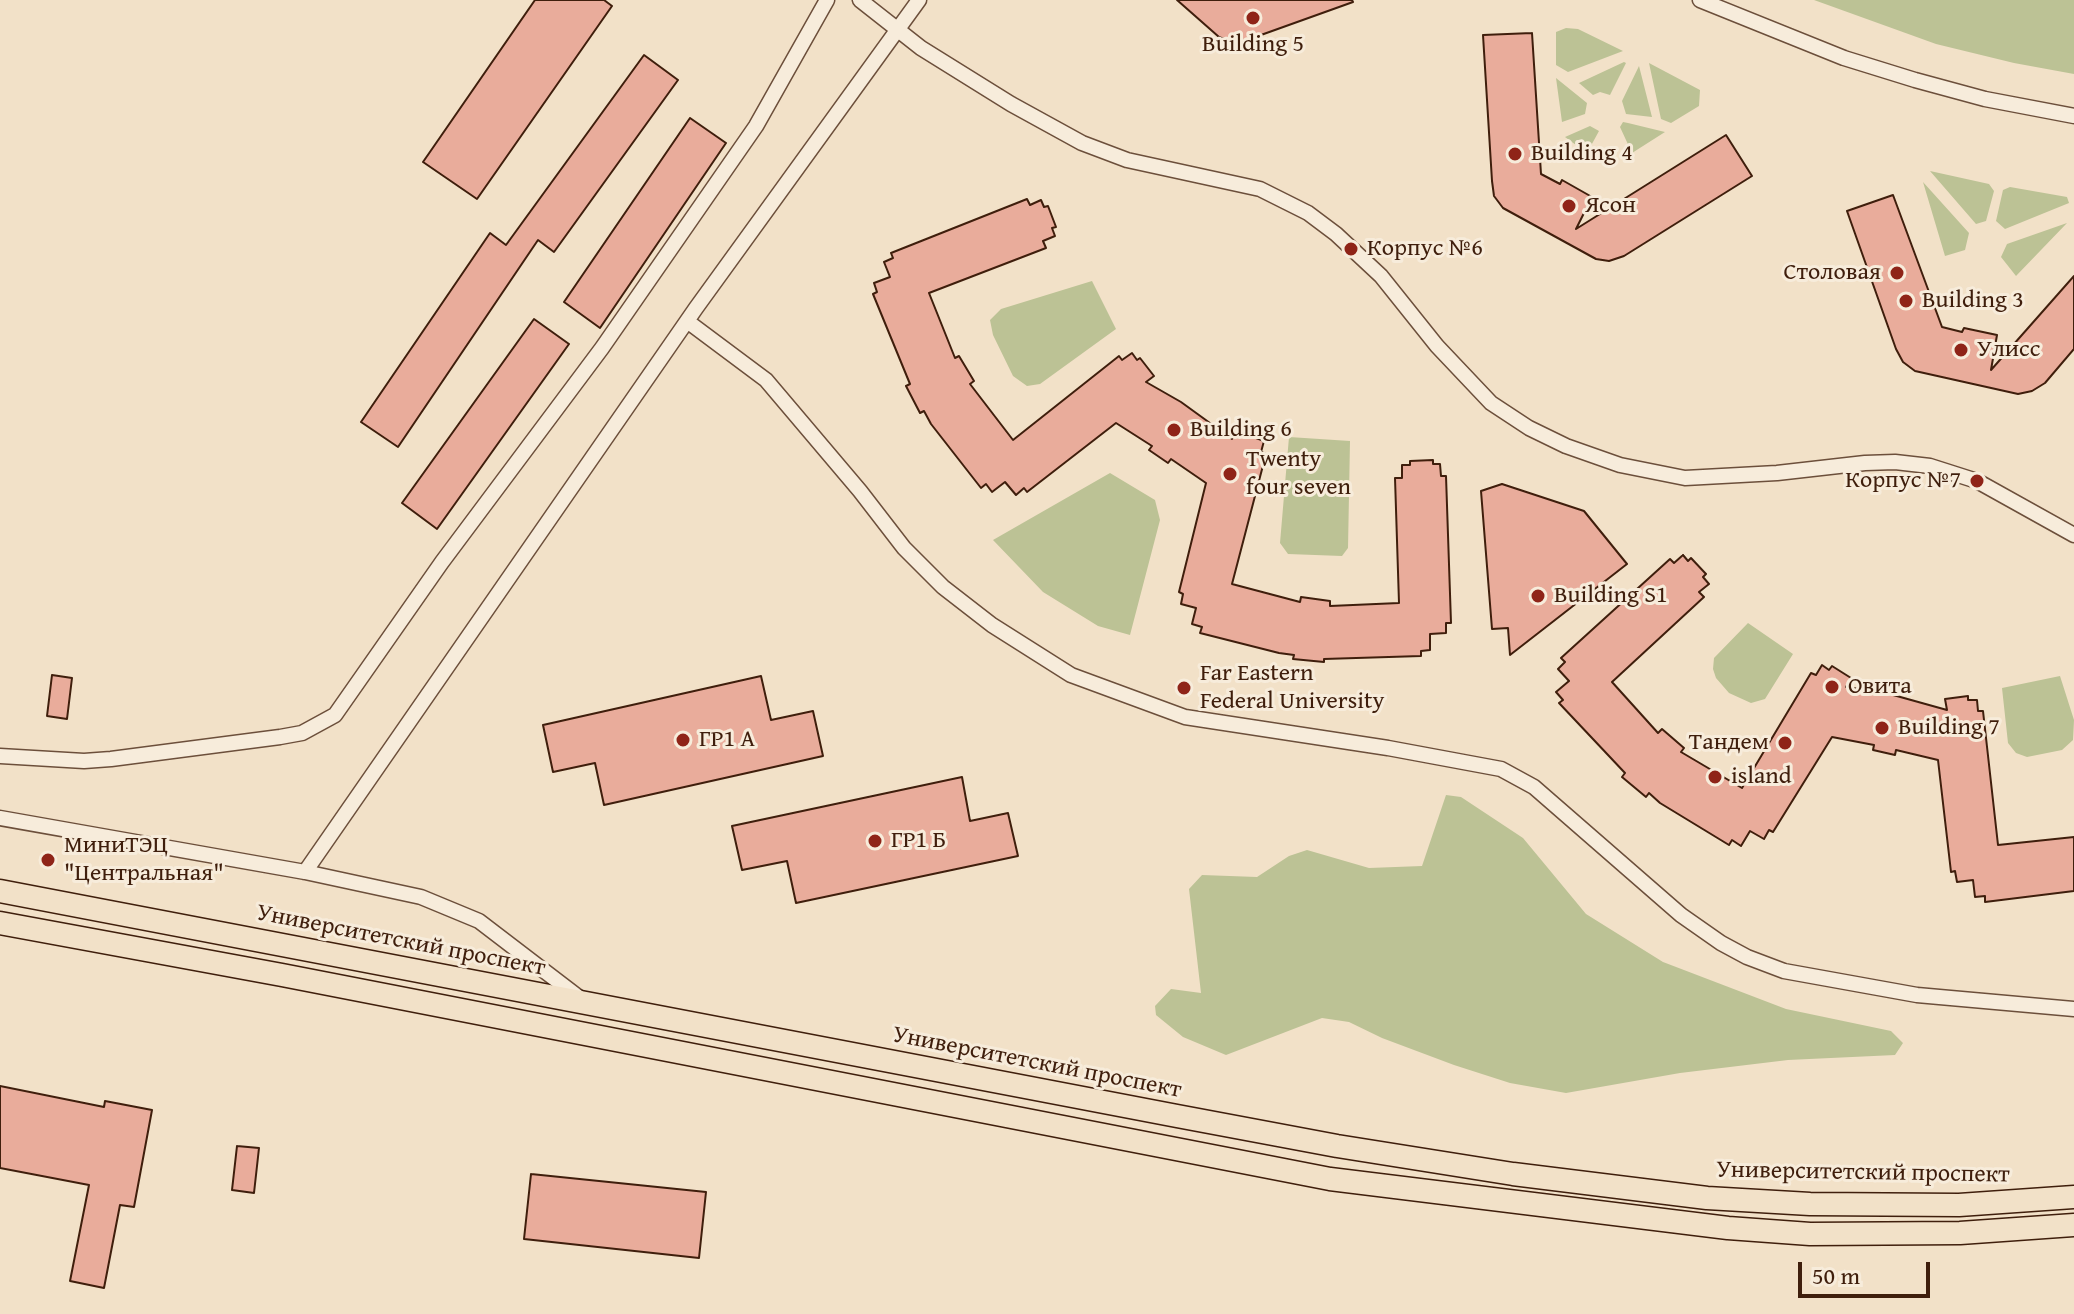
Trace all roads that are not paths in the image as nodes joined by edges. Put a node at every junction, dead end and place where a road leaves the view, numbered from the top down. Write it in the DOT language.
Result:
graph roads {
  1 [pos="827,0"];
  2 [pos="860,0"];
  3 [pos="919,0"];
  4 [pos="1700,0"];
  5 [pos="898,30"];
  6 [pos="2074,116"];
  7 [pos="687,321"];
  8 [pos="2074,535"];
  9 [pos="0,756"];
  10 [pos="0,818"];
  11 [pos="305,872"];
  12 [pos="0,891"];
  13 [pos="0,923"];
  14 [pos="587,1004"];
  15 [pos="2074,1009"];
  16 [pos="582,1034"];
  17 [pos="2074,1197"];
  18 [pos="2074,1225"];
  1 -- 9 [label="street"];
  2 -- 5 [label="street"];
  3 -- 5 [label="street"];
  4 -- 6 [label="street"];
  5 -- 7 [label="street"];
  5 -- 8 [label="street"];
  7 -- 11 [label="street"];
  7 -- 15 [label="street"];
  10 -- 11 [label="street"];
  11 -- 14 [label="street"];
  12 -- 14 [label="main road, Университетский проспект"];
  13 -- 16 [label="main road"];
  14 -- 16 [label="main road"];
  14 -- 17 [label="main road, Университетский проспект"];
  16 -- 18 [label="main road"];
}
